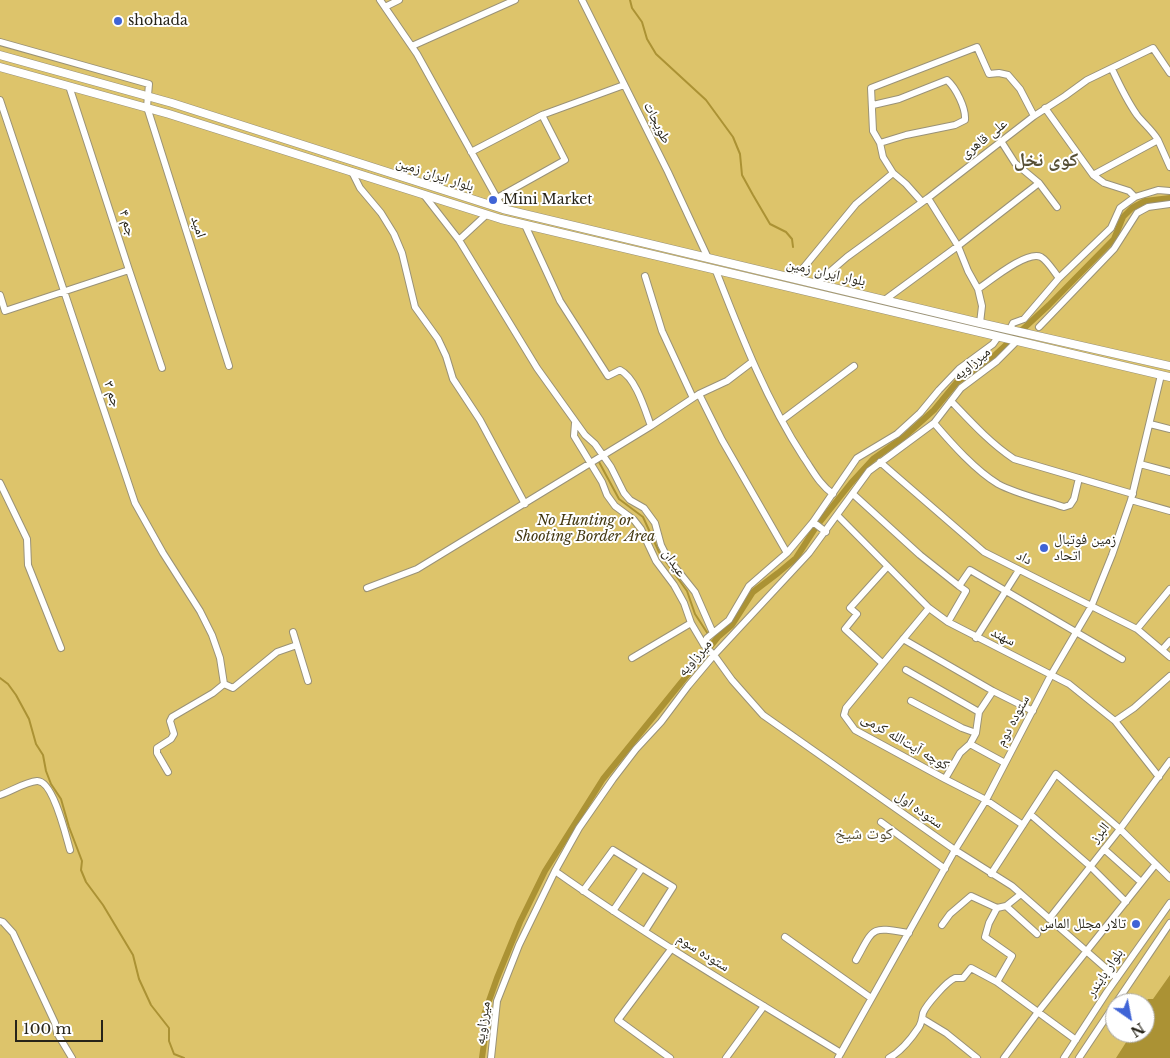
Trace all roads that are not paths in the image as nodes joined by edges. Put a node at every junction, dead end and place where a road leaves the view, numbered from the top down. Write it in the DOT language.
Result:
graph roads {
  1 [pos="380,0"];
  2 [pos="399,0"];
  3 [pos="515,0"];
  4 [pos="582,0"];
  5 [pos="385,7"];
  6 [pos="0,42"];
  7 [pos="412,46"];
  8 [pos="0,55"];
  9 [pos="0,67"];
  10 [pos="1112,68"];
  11 [pos="1170,73"];
  12 [pos="624,85"];
  13 [pos="69,86"];
  14 [pos="147,96"];
  15 [pos="0,100"];
  16 [pos="873,106"];
  17 [pos="147,107"];
  18 [pos="1045,108"];
  19 [pos="542,115"];
  20 [pos="1034,116"];
  21 [pos="1158,140"];
  22 [pos="1001,141"];
  23 [pos="880,143"];
  24 [pos="471,152"];
  25 [pos="1170,167"];
  26 [pos="352,172"];
  27 [pos="893,173"];
  28 [pos="1094,175"];
  29 [pos="1039,183"];
  30 [pos="1170,191"];
  31 [pos="424,195"];
  32 [pos="1135,196"];
  33 [pos="497,198"];
  34 [pos="928,198"];
  35 [pos="922,202"];
  36 [pos="1170,204"];
  37 [pos="1057,207"];
  38 [pos="503,210"];
  39 [pos="486,215"];
  40 [pos="525,225"];
  41 [pos="459,240"];
  42 [pos="958,246"];
  43 [pos="708,258"];
  44 [pos="128,270"];
  45 [pos="716,271"];
  46 [pos="645,276"];
  47 [pos="794,278"];
  48 [pos="1059,278"];
  49 [pos="816,284"];
  50 [pos="978,289"];
  51 [pos="64,291"];
  52 [pos="0,295"];
  53 [pos="886,299"];
  54 [pos="980,322"];
  55 [pos="1039,327"];
  56 [pos="1012,329"];
  57 [pos="1000,337"];
  58 [pos="1017,341"];
  59 [pos="752,362"];
  60 [pos="229,366"];
  61 [pos="854,366"];
  62 [pos="1170,366"];
  63 [pos="162,368"];
  64 [pos="1161,375"];
  65 [pos="1170,377"];
  66 [pos="696,396"];
  67 [pos="951,401"];
  68 [pos="782,420"];
  69 [pos="576,423"];
  70 [pos="934,423"];
  71 [pos="1150,424"];
  72 [pos="651,426"];
  73 [pos="1170,429"];
  74 [pos="604,455"];
  75 [pos="880,462"];
  76 [pos="590,463"];
  77 [pos="1140,464"];
  78 [pos="1170,472"];
  79 [pos="1079,478"];
  80 [pos="0,483"];
  81 [pos="833,494"];
  82 [pos="853,494"];
  83 [pos="1132,497"];
  84 [pos="525,504"];
  85 [pos="1170,511"];
  86 [pos="838,516"];
  87 [pos="814,522"];
  88 [pos="824,530"];
  89 [pos="787,554"];
  90 [pos="887,567"];
  91 [pos="1019,570"];
  92 [pos="959,586"];
  93 [pos="367,588"];
  94 [pos="1170,589"];
  95 [pos="1005,592"];
  96 [pos="1091,607"];
  97 [pos="929,608"];
  98 [pos="948,622"];
  99 [pos="691,623"];
  100 [pos="1137,629"];
  101 [pos="293,632"];
  102 [pos="1076,633"];
  103 [pos="711,635"];
  104 [pos="976,638"];
  105 [pos="903,639"];
  106 [pos="1170,641"];
  107 [pos="297,645"];
  108 [pos="705,646"];
  109 [pos="61,648"];
  110 [pos="1162,650"];
  111 [pos="713,654"];
  112 [pos="1170,657"];
  113 [pos="632,658"];
  114 [pos="1122,659"];
  115 [pos="882,663"];
  116 [pos="906,670"];
  117 [pos="1051,675"];
  118 [pos="1170,676"];
  119 [pos="308,681"];
  120 [pos="224,684"];
  121 [pos="993,691"];
  122 [pos="912,701"];
  123 [pos="1033,711"];
  124 [pos="978,712"];
  125 [pos="1115,721"];
  126 [pos="976,732"];
  127 [pos="970,744"];
  128 [pos="1170,761"];
  129 [pos="1005,764"];
  130 [pos="168,772"];
  131 [pos="1159,777"];
  132 [pos="945,779"];
  133 [pos="0,795"];
  134 [pos="986,800"];
  135 [pos="1030,814"];
  136 [pos="881,822"];
  137 [pos="1023,825"];
  138 [pos="1120,829"];
  139 [pos="1104,848"];
  140 [pos="70,850"];
  141 [pos="955,850"];
  142 [pos="1155,865"];
  143 [pos="1090,866"];
  144 [pos="642,868"];
  145 [pos="945,869"];
  146 [pos="555,871"];
  147 [pos="991,874"];
  148 [pos="1170,878"];
  149 [pos="1141,882"];
  150 [pos="583,891"];
  151 [pos="1021,894"];
  152 [pos="1126,902"];
  153 [pos="1170,903"];
  154 [pos="1006,906"];
  155 [pos="997,908"];
  156 [pos="613,911"];
  157 [pos="1049,919"];
  158 [pos="0,921"];
  159 [pos="1170,922"];
  160 [pos="942,925"];
  161 [pos="645,931"];
  162 [pos="909,933"];
  163 [pos="1037,934"];
  164 [pos="785,937"];
  165 [pos="672,948"];
  166 [pos="1087,951"];
  167 [pos="856,960"];
  168 [pos="1117,978"];
  169 [pos="997,982"];
  170 [pos="1122,993"];
  171 [pos="871,998"];
  172 [pos="764,1006"];
  173 [pos="1038,1012"];
  174 [pos="923,1019"];
  175 [pos="1105,1019"];
  176 [pos="1076,1040"];
  177 [pos="839,1055"];
  178 [pos="894,1057"];
  179 [pos="1066,1057"];
  180 [pos="72,1058"];
  181 [pos="492,1058"];
  182 [pos="670,1058"];
  183 [pos="726,1058"];
  184 [pos="977,1058"];
  185 [pos="1004,1058"];
  186 [pos="1079,1058"];
  1 -- 5 [label="street"];
  2 -- 5 [label="street"];
  3 -- 7 [label="street"];
  4 -- 12 [label="street, طویجات"];
  5 -- 7 [label="street"];
  6 -- 14 [label="street"];
  7 -- 24 [label="street"];
  8 -- 14 [label="main road, بلوار ایران زمین"];
  9 -- 13 [label="main road, بلوار ایران زمین"];
  10 -- 11 [label="street, علی قاهری"];
  10 -- 18 [label="street, علی قاهری"];
  10 -- 21 [label="street"];
  12 -- 19 [label="street"];
  12 -- 43 [label="street, طویجات"];
  13 -- 17 [label="main road, بلوار ایران زمین"];
  13 -- 44 [label="street, جم ۴"];
  14 -- 17 [label="street, امید"];
  14 -- 38 [label="main road, بلوار ایران زمین"];
  15 -- 51 [label="street, جم ۳"];
  16 -- 20 [label="street"];
  16 -- 23 [label="street"];
  16 -- 23 [label="street"];
  17 -- 26 [label="main road, بلوار ایران زمین"];
  17 -- 60 [label="street, امید"];
  18 -- 20 [label="street, علی قاهری"];
  18 -- 28 [label="street"];
  19 -- 24 [label="street"];
  19 -- 33 [label="street"];
  20 -- 22 [label="street, علی قاهری"];
  21 -- 25 [label="street"];
  21 -- 28 [label="street"];
  22 -- 29 [label="street"];
  22 -- 34 [label="street, علی قاهری"];
  23 -- 27 [label="street"];
  24 -- 33 [label="street"];
  26 -- 31 [label="main road, بلوار ایران زمین"];
  26 -- 84 [label="street"];
  27 -- 35 [label="street"];
  27 -- 47 [label="street"];
  28 -- 32 [label="street"];
  29 -- 37 [label="street"];
  29 -- 42 [label="street"];
  30 -- 32 [label="street"];
  31 -- 39 [label="main road, بلوار ایران زمین"];
  31 -- 41 [label="street, عیدان"];
  32 -- 48 [label="street"];
  33 -- 38 [label="street"];
  34 -- 35 [label="street, علی قاهری"];
  34 -- 42 [label="street"];
  35 -- 49 [label="street, علی قاهری"];
  36 -- 55 [label="street"];
  38 -- 43 [label="main road, بلوار ایران زمین"];
  39 -- 40 [label="main road, بلوار ایران زمین"];
  39 -- 41 [label="street"];
  40 -- 45 [label="main road, بلوار ایران زمین"];
  40 -- 72 [label="street"];
  41 -- 69 [label="street, عیدان"];
  42 -- 50 [label="street"];
  42 -- 53 [label="street"];
  43 -- 47 [label="main road, بلوار ایران زمین"];
  44 -- 51 [label="street"];
  44 -- 63 [label="street, جم ۴"];
  45 -- 57 [label="main road, بلوار ایران زمین"];
  45 -- 59 [label="street"];
  46 -- 66 [label="street"];
  47 -- 49 [label="main road, بلوار ایران زمین"];
  48 -- 50 [label="street"];
  48 -- 56 [label="street"];
  49 -- 53 [label="main road, بلوار ایران زمین"];
  50 -- 54 [label="street"];
  51 -- 52 [label="street"];
  51 -- 120 [label="street, جم ۳"];
  53 -- 54 [label="main road, بلوار ایران زمین"];
  54 -- 56 [label="main road, بلوار ایران زمین"];
  56 -- 62 [label="main road, بلوار ایران زمین"];
  57 -- 58 [label="main road, بلوار ایران زمین"];
  57 -- 81 [label="street"];
  58 -- 64 [label="main road"];
  58 -- 67 [label="street, میرزاویه"];
  59 -- 66 [label="street"];
  59 -- 68 [label="street"];
  61 -- 68 [label="street"];
  64 -- 65 [label="main road"];
  64 -- 71 [label="street, ستوده دوم"];
  66 -- 72 [label="street"];
  66 -- 89 [label="street"];
  67 -- 70 [label="street, میرزاویه"];
  67 -- 79 [label="street"];
  68 -- 81 [label="street"];
  69 -- 74 [label="street, عیدان"];
  69 -- 76 [label="street, عیدان"];
  70 -- 75 [label="street, میرزاویه"];
  70 -- 79 [label="street"];
  71 -- 73 [label="street"];
  71 -- 77 [label="street, ستوده دوم"];
  72 -- 74 [label="street"];
  74 -- 76 [label="street"];
  74 -- 103 [label="street, عیدان"];
  75 -- 82 [label="street, میرزاویه"];
  75 -- 91 [label="street, داد"];
  76 -- 84 [label="street"];
  76 -- 99 [label="street, عیدان"];
  77 -- 78 [label="street"];
  77 -- 83 [label="street, ستوده دوم"];
  79 -- 83 [label="street"];
  80 -- 109 [label="street"];
  81 -- 87 [label="street"];
  82 -- 86 [label="street, میرزاویه"];
  82 -- 92 [label="street"];
  83 -- 85 [label="street"];
  83 -- 96 [label="street, ستوده دوم"];
  84 -- 93 [label="street"];
  86 -- 88 [label="street, میرزاویه"];
  86 -- 90 [label="street, سهند"];
  87 -- 88 [label="street"];
  87 -- 89 [label="street"];
  88 -- 111 [label="street, میرزاویه"];
  89 -- 103 [label="street"];
  90 -- 97 [label="street, سهند"];
  90 -- 115 [label="street"];
  91 -- 95 [label="street"];
  91 -- 96 [label="street, داد"];
  92 -- 95 [label="street"];
  92 -- 98 [label="street"];
  94 -- 100 [label="street"];
  95 -- 102 [label="street"];
  95 -- 104 [label="street"];
  96 -- 100 [label="street, داد"];
  96 -- 102 [label="street, ستوده دوم"];
  97 -- 98 [label="street, سهند"];
  97 -- 105 [label="street, کوچه آیت‌الله کرمی"];
  98 -- 104 [label="street, سهند"];
  99 -- 108 [label="street, عیدان"];
  99 -- 113 [label="street"];
  100 -- 110 [label="street, داد"];
  101 -- 107 [label="street"];
  102 -- 114 [label="street"];
  102 -- 117 [label="street, ستوده دوم"];
  103 -- 108 [label="street"];
  104 -- 117 [label="street, سهند"];
  105 -- 115 [label="street, کوچه آیت‌الله کرمی"];
  105 -- 121 [label="street"];
  106 -- 110 [label="street"];
  107 -- 119 [label="street"];
  107 -- 120 [label="street"];
  108 -- 111 [label="street, ستوده اول"];
  110 -- 112 [label="street, داد"];
  111 -- 141 [label="street, ستوده اول"];
  111 -- 146 [label="street, میرزاویه"];
  115 -- 132 [label="street, کوچه آیت‌الله کرمی"];
  116 -- 124 [label="street"];
  117 -- 123 [label="street, ستوده دوم"];
  117 -- 125 [label="street, سهند"];
  118 -- 125 [label="street"];
  120 -- 130 [label="street"];
  121 -- 123 [label="street"];
  121 -- 124 [label="street"];
  122 -- 126 [label="street"];
  123 -- 129 [label="street, ستوده دوم"];
  124 -- 126 [label="street"];
  125 -- 131 [label="street, سهند"];
  126 -- 127 [label="street"];
  127 -- 129 [label="street"];
  127 -- 132 [label="street"];
  128 -- 131 [label="street, البرز"];
  129 -- 134 [label="street, ستوده دوم"];
  131 -- 138 [label="street, البرز"];
  132 -- 134 [label="street, کوچه آیت‌الله کرمی"];
  133 -- 140 [label="street"];
  134 -- 137 [label="street, کوچه آیت‌الله کرمی"];
  134 -- 141 [label="street, ستوده دوم"];
  135 -- 137 [label="street"];
  135 -- 138 [label="street"];
  135 -- 143 [label="street"];
  136 -- 145 [label="street"];
  137 -- 147 [label="street"];
  138 -- 139 [label="street, البرز"];
  138 -- 142 [label="street"];
  139 -- 143 [label="street, البرز"];
  139 -- 149 [label="street"];
  141 -- 145 [label="street, ستوده دوم"];
  141 -- 147 [label="street, ستوده اول"];
  142 -- 148 [label="street"];
  142 -- 149 [label="street"];
  143 -- 152 [label="street"];
  143 -- 157 [label="street, البرز"];
  144 -- 150 [label="street"];
  144 -- 156 [label="street"];
  144 -- 161 [label="street"];
  145 -- 162 [label="street, ستوده دوم"];
  146 -- 150 [label="street, ستوده سوم"];
  146 -- 181 [label="street, میرزاویه"];
  147 -- 151 [label="street, ستوده اول"];
  149 -- 152 [label="street"];
  150 -- 156 [label="street, ستوده سوم"];
  151 -- 154 [label="street"];
  151 -- 157 [label="street, ستوده اول"];
  152 -- 166 [label="street"];
  153 -- 168 [label="street, بلوار بایندر"];
  154 -- 155 [label="street"];
  154 -- 163 [label="street"];
  155 -- 160 [label="street"];
  155 -- 169 [label="street"];
  156 -- 161 [label="street, ستوده سوم"];
  157 -- 166 [label="street, ستوده اول"];
  158 -- 180 [label="street"];
  159 -- 170 [label="street, بلوار بایندر"];
  161 -- 165 [label="street, ستوده سوم"];
  162 -- 167 [label="street"];
  162 -- 171 [label="street, ستوده دوم"];
  164 -- 171 [label="street"];
  165 -- 172 [label="street, ستوده سوم"];
  165 -- 182 [label="street"];
  166 -- 168 [label="street, ستوده اول"];
  166 -- 173 [label="street"];
  168 -- 176 [label="street, بلوار بایندر"];
  169 -- 173 [label="street"];
  169 -- 174 [label="street"];
  171 -- 177 [label="street, ستوده دوم"];
  172 -- 177 [label="street, ستوده سوم"];
  172 -- 183 [label="street"];
  173 -- 176 [label="street"];
  173 -- 185 [label="street"];
  174 -- 178 [label="street"];
  174 -- 184 [label="street"];
  175 -- 186 [label="street, بلوار بایندر"];
  176 -- 179 [label="street, بلوار بایندر"];
}
